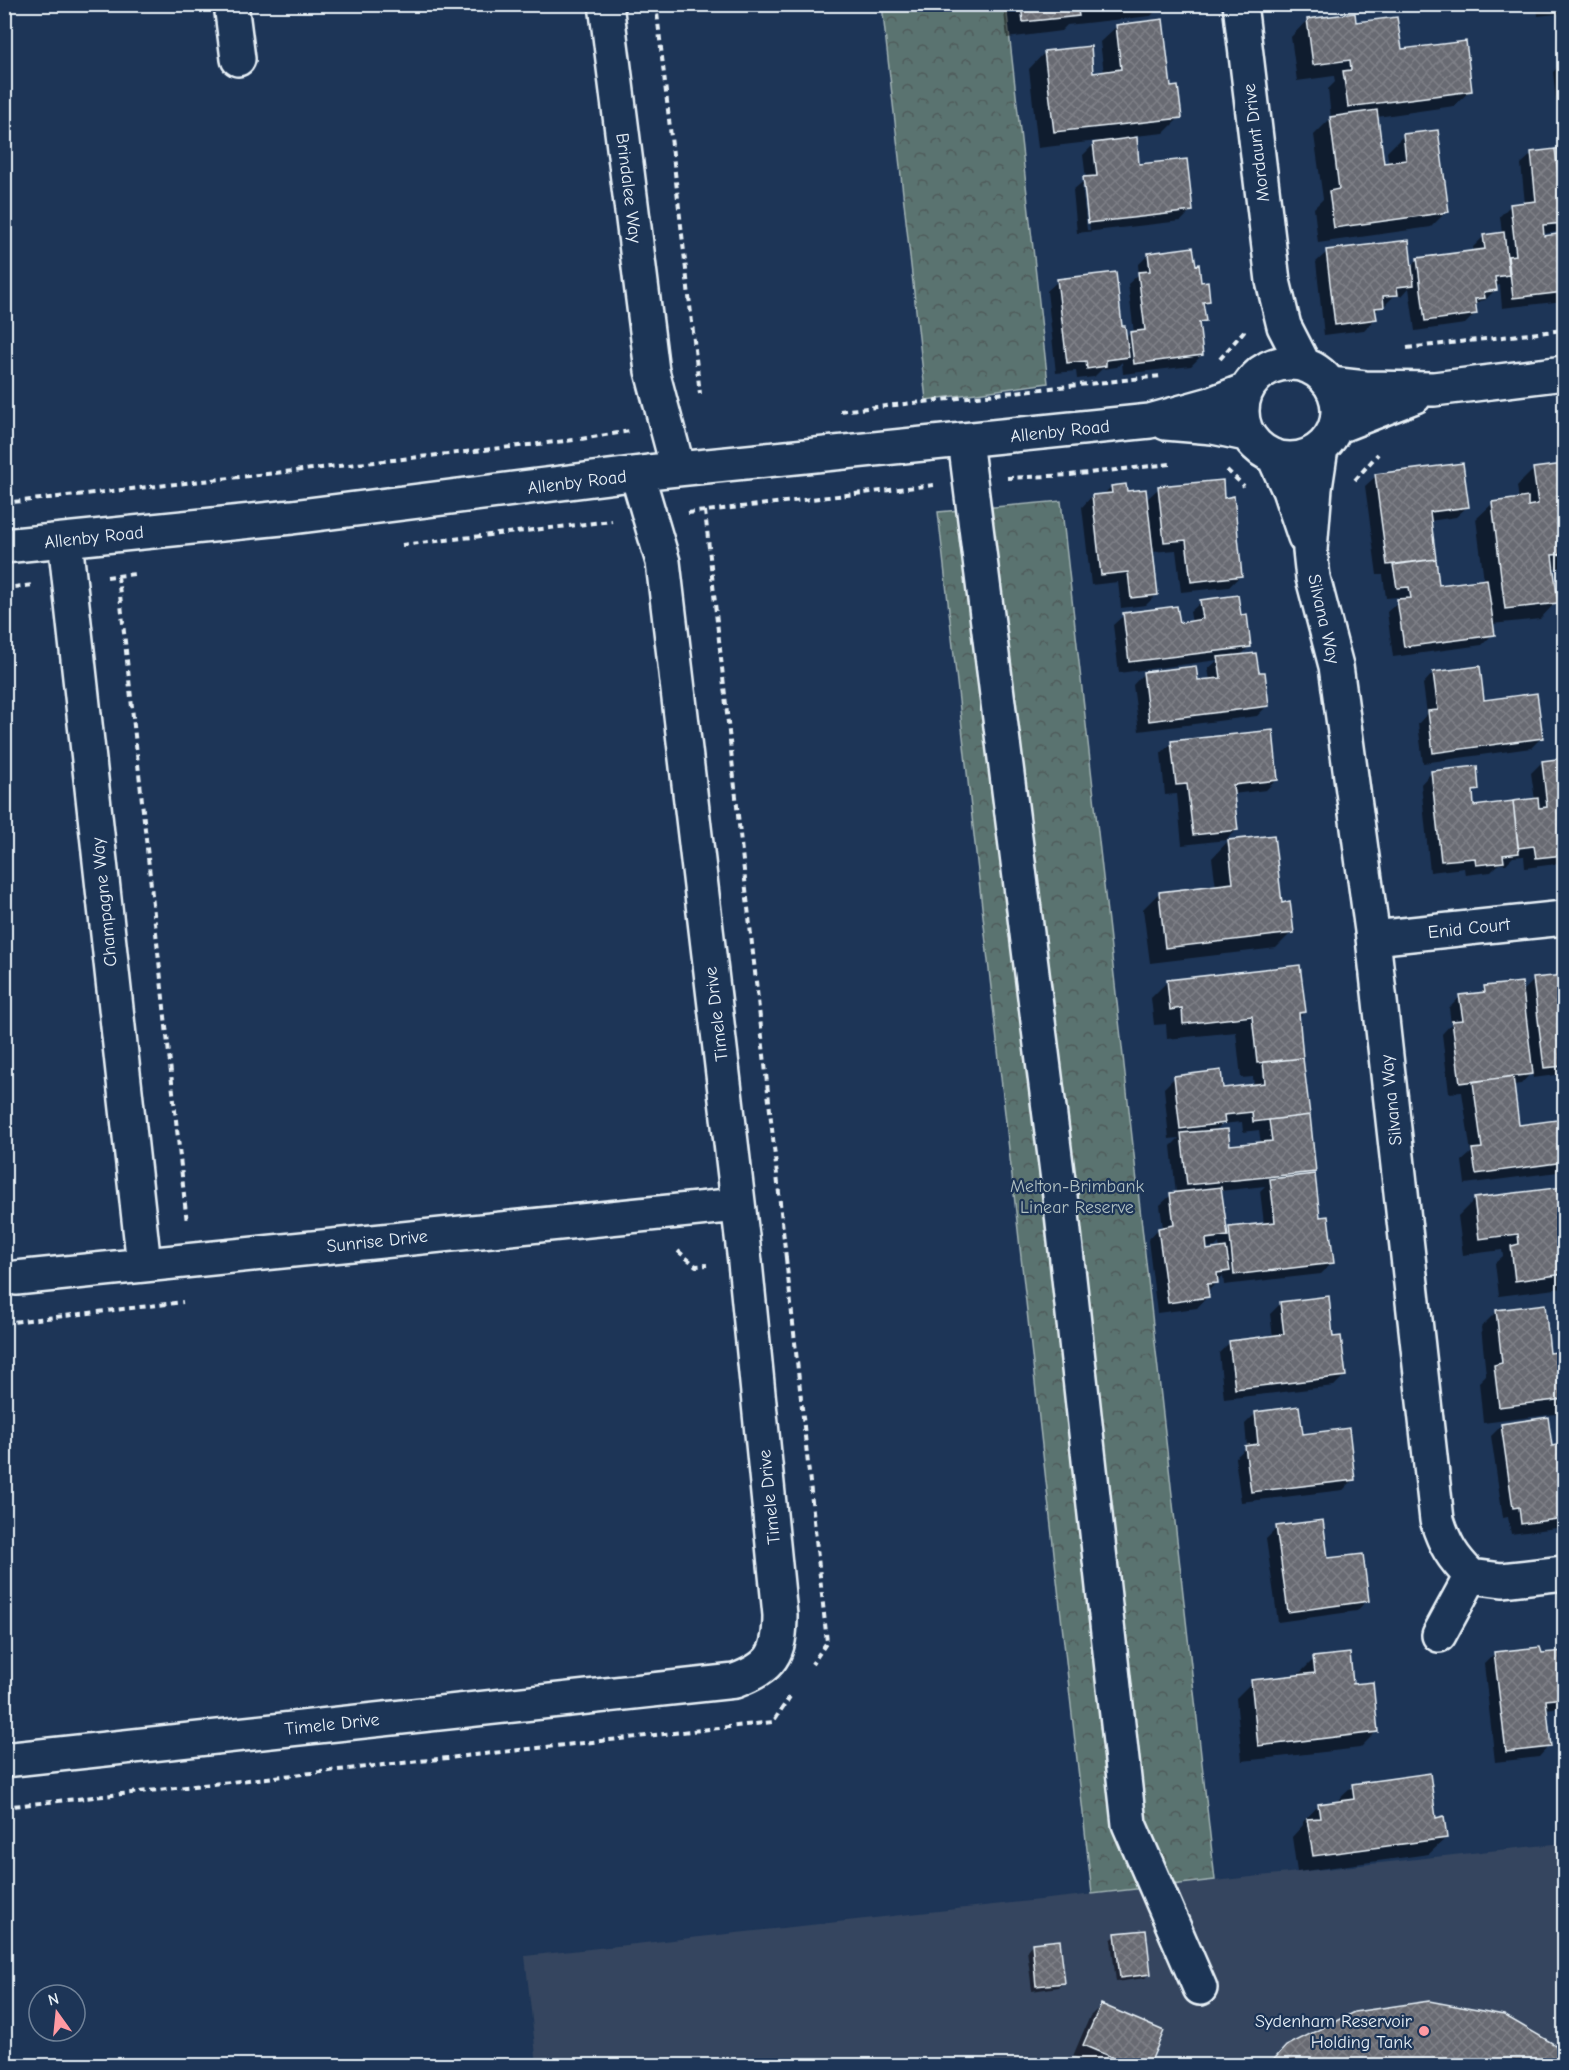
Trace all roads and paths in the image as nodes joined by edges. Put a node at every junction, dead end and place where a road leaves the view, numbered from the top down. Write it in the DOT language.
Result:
graph roads {
  1 [pos="231,4"];
  2 [pos="606,4"];
  3 [pos="656,4"];
  4 [pos="1240,4"];
  5 [pos="238,59"];
  6 [pos="1273,281"];
  7 [pos="1271,326"];
  8 [pos="1564,330"];
  9 [pos="1400,349"];
  10 [pos="1564,373"];
  11 [pos="1317,374"];
  12 [pos="1256,379"];
  13 [pos="1434,389"];
  14 [pos="701,403"];
  15 [pos="1373,411"];
  16 [pos="1212,415"];
  17 [pos="1246,434"];
  18 [pos="1328,437"];
  19 [pos="965,440"];
  20 [pos="1274,457"];
  21 [pos="659,471"];
  22 [pos="1302,489"];
  23 [pos="705,511"];
  24 [pos="64,540"];
  25 [pos="4,546"];
  26 [pos="1564,918"];
  27 [pos="1373,938"];
  28 [pos="738,1205"];
  29 [pos="676,1249"];
  30 [pos="745,1262"];
  31 [pos="144,1265"];
  32 [pos="16,1278"];
  33 [pos="1564,1573"];
  34 [pos="1472,1576"];
  35 [pos="1439,1635"];
  36 [pos="4,1760"];
  37 [pos="1200,1988"];
  1 -- 5 [label="street"];
  2 -- 21 [label="street, Brindalee Way"];
  3 -- 14 [label="path"];
  4 -- 6 [label="street, Mordaunt Drive"];
  6 -- 7 [label="street, Mordaunt Drive"];
  6 -- 11 [label="street, Mordaunt Drive"];
  7 -- 12 [label="street, Mordaunt Drive"];
  7 -- 16 [label="path"];
  8 -- 9 [label="path"];
  10 -- 13 [label="street"];
  11 -- 12 [label="street"];
  11 -- 13 [label="street"];
  11 -- 18 [label="street"];
  12 -- 16 [label="street, Allenby Road"];
  12 -- 17 [label="street"];
  13 -- 15 [label="street"];
  15 -- 18 [label="street"];
  15 -- 22 [label="path"];
  16 -- 17 [label="street, Allenby Road"];
  16 -- 19 [label="street, Allenby Road"];
  16 -- 22 [label="path"];
  17 -- 20 [label="street"];
  18 -- 20 [label="street"];
  18 -- 22 [label="street, Silvana Way"];
  19 -- 21 [label="street, Allenby Road"];
  19 -- 37 [label="street"];
  20 -- 22 [label="street, Silvana Way"];
  21 -- 24 [label="street, Allenby Road"];
  21 -- 28 [label="street, Timele Drive"];
  22 -- 27 [label="street, Silvana Way"];
  23 -- 30 [label="path"];
  24 -- 25 [label="street, Allenby Road"];
  24 -- 31 [label="street, Champagne Way"];
  26 -- 27 [label="street, Enid Court"];
  27 -- 34 [label="street, Silvana Way"];
  28 -- 30 [label="street, Timele Drive"];
  28 -- 31 [label="street, Sunrise Drive"];
  29 -- 30 [label="path"];
  30 -- 36 [label="street, Timele Drive"];
  31 -- 32 [label="street, Sunrise Drive"];
  33 -- 34 [label="street"];
  34 -- 35 [label="street"];
}
